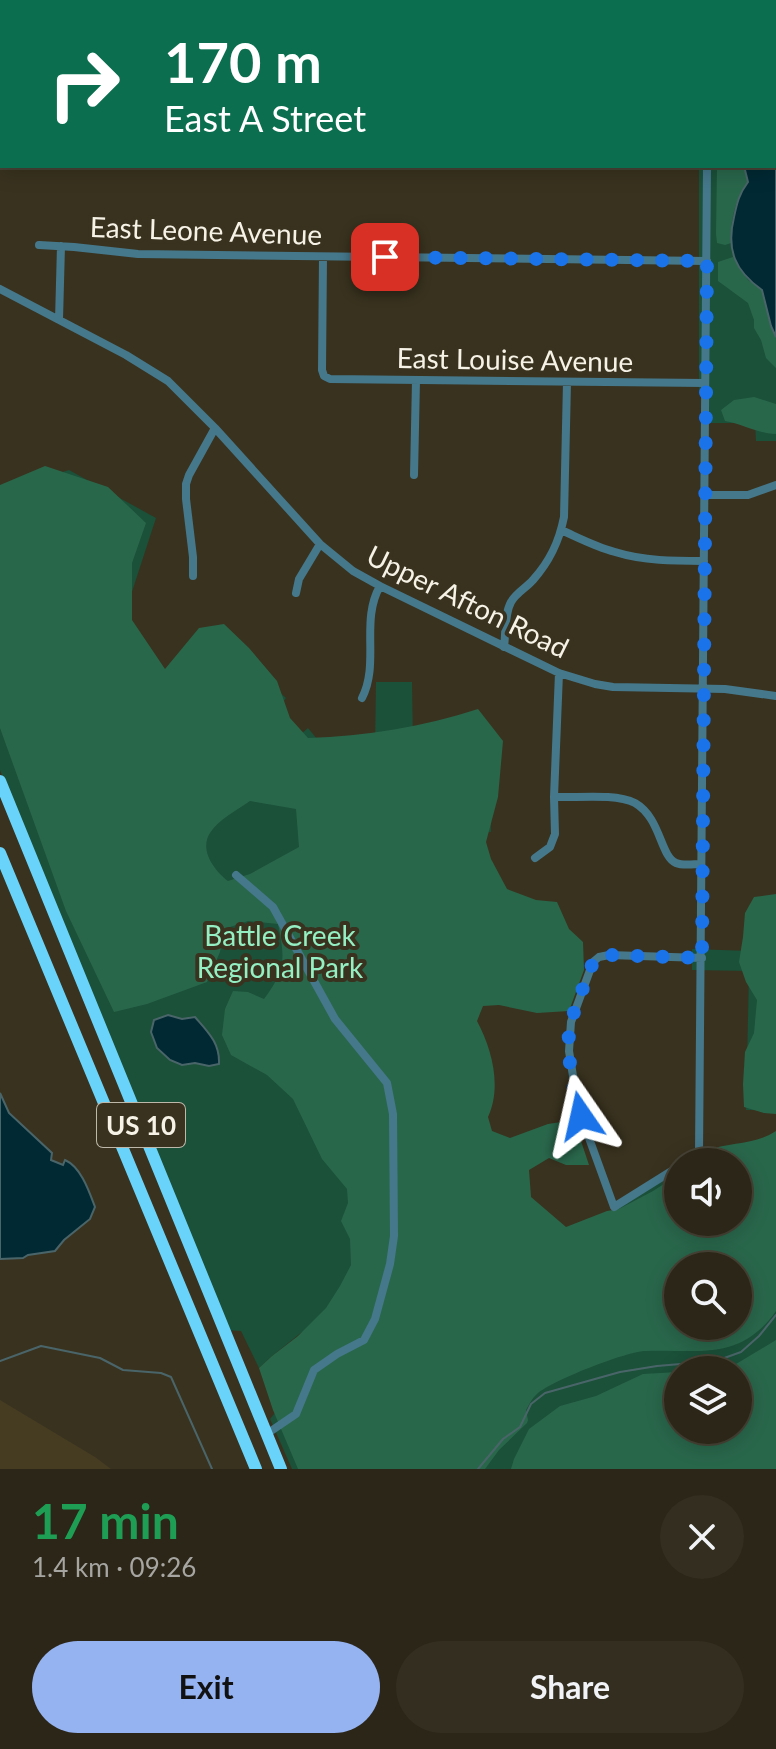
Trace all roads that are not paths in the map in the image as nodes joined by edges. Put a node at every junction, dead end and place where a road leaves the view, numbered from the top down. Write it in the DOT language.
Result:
graph roads {
  1 [pos="707,168"];
  2 [pos="39,245"];
  3 [pos="61,246"];
  4 [pos="323,257"];
  5 [pos="707,261"];
  6 [pos="0,289"];
  7 [pos="59,320"];
  8 [pos="416,380"];
  9 [pos="567,382"];
  10 [pos="705,383"];
  11 [pos="215,428"];
  12 [pos="414,475"];
  13 [pos="776,485"];
  14 [pos="704,495"];
  15 [pos="561,530"];
  16 [pos="320,544"];
  17 [pos="704,561"];
  18 [pos="193,576"];
  19 [pos="380,586"];
  20 [pos="296,593"];
  21 [pos="504,647"];
  22 [pos="559,673"];
  23 [pos="704,689"];
  24 [pos="776,696"];
  25 [pos="362,698"];
  26 [pos="0,781"];
  27 [pos="554,797"];
  28 [pos="0,853"];
  29 [pos="535,858"];
  30 [pos="701,864"];
  31 [pos="236,875"];
  32 [pos="702,958"];
  33 [pos="699,1148"];
  34 [pos="664,1176"];
  35 [pos="268,1433"];
  36 [pos="256,1469"];
  37 [pos="281,1469"];
  1 -- 5 [label="street"];
  2 -- 3 [label="street, East Leone Avenue"];
  3 -- 4 [label="street, East Leone Avenue"];
  3 -- 7 [label="street"];
  4 -- 5 [label="street, East Leone Avenue"];
  4 -- 8 [label="street, East Louise Avenue"];
  5 -- 10 [label="street"];
  6 -- 7 [label="street, Upper Afton Road"];
  7 -- 11 [label="street, Upper Afton Road"];
  8 -- 9 [label="street, East Louise Avenue"];
  8 -- 12 [label="street"];
  9 -- 10 [label="street, East Louise Avenue"];
  9 -- 15 [label="street"];
  10 -- 14 [label="street"];
  11 -- 16 [label="street, Upper Afton Road"];
  11 -- 18 [label="street"];
  13 -- 14 [label="street"];
  14 -- 17 [label="street"];
  15 -- 17 [label="street"];
  15 -- 21 [label="street"];
  16 -- 19 [label="street, Upper Afton Road"];
  16 -- 20 [label="street"];
  17 -- 23 [label="street"];
  19 -- 21 [label="street, Upper Afton Road"];
  19 -- 25 [label="street"];
  21 -- 22 [label="street, Upper Afton Road"];
  22 -- 23 [label="street, Upper Afton Road"];
  22 -- 27 [label="street"];
  23 -- 24 [label="street, Upper Afton Road"];
  23 -- 30 [label="street"];
  26 -- 35 [label="highway, US 10"];
  27 -- 29 [label="street"];
  27 -- 30 [label="street"];
  28 -- 36 [label="highway, US 10"];
  30 -- 32 [label="street"];
  31 -- 35 [label="street"];
  32 -- 33 [label="street"];
  32 -- 34 [label="street"];
  35 -- 37 [label="highway, US 10"];
}
